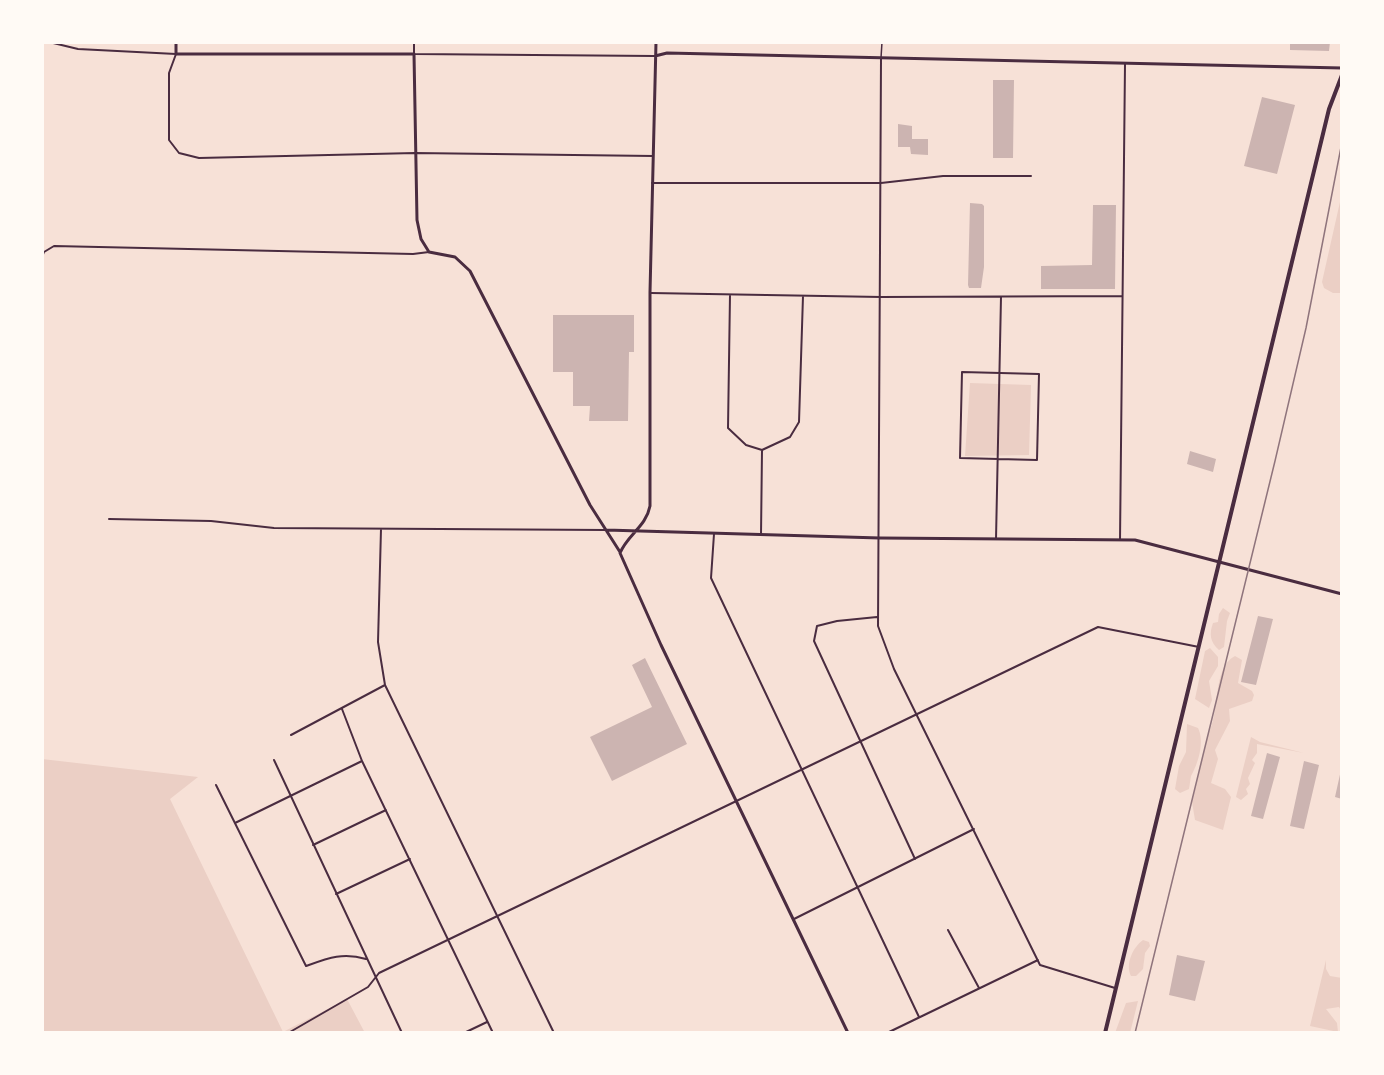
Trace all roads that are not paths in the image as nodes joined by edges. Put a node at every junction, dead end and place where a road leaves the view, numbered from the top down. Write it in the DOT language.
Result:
graph roads {
  1 [pos="49,42"];
  2 [pos="176,42"];
  3 [pos="414,42"];
  4 [pos="656,42"];
  5 [pos="882,42"];
  6 [pos="176,54"];
  7 [pos="414,54"];
  8 [pos="655,57"];
  9 [pos="881,59"];
  10 [pos="1125,63"];
  11 [pos="1342,68"];
  12 [pos="1342,75"];
  13 [pos="415,153"];
  14 [pos="653,156"];
  15 [pos="1031,176"];
  16 [pos="652,183"];
  17 [pos="881,183"];
  18 [pos="429,252"];
  19 [pos="42,257"];
  20 [pos="650,292"];
  21 [pos="730,295"];
  22 [pos="803,296"];
  23 [pos="1122,296"];
  24 [pos="881,297"];
  25 [pos="1001,297"];
  26 [pos="999,373"];
  27 [pos="762,450"];
  28 [pos="997,459"];
  29 [pos="109,519"];
  30 [pos="381,528"];
  31 [pos="606,530"];
  32 [pos="638,531"];
  33 [pos="714,534"];
  34 [pos="761,536"];
  35 [pos="880,538"];
  36 [pos="996,539"];
  37 [pos="1120,540"];
  38 [pos="620,553"];
  39 [pos="1220,562"];
  40 [pos="1342,594"];
  41 [pos="877,617"];
  42 [pos="1199,647"];
  43 [pos="386,685"];
  44 [pos="342,709"];
  45 [pos="917,713"];
  46 [pos="291,735"];
  47 [pos="859,742"];
  48 [pos="274,760"];
  49 [pos="362,761"];
  50 [pos="800,771"];
  51 [pos="216,785"];
  52 [pos="289,796"];
  53 [pos="737,800"];
  54 [pos="386,810"];
  55 [pos="235,823"];
  56 [pos="974,830"];
  57 [pos="312,845"];
  58 [pos="410,859"];
  59 [pos="915,859"];
  60 [pos="858,887"];
  61 [pos="336,894"];
  62 [pos="498,916"];
  63 [pos="793,920"];
  64 [pos="948,930"];
  65 [pos="449,940"];
  66 [pos="366,959"];
  67 [pos="1038,960"];
  68 [pos="375,978"];
  69 [pos="979,988"];
  70 [pos="1115,988"];
  71 [pos="919,1017"];
  72 [pos="488,1022"];
  73 [pos="290,1032"];
  74 [pos="402,1033"];
  75 [pos="464,1033"];
  76 [pos="493,1033"];
  77 [pos="554,1033"];
  78 [pos="848,1033"];
  79 [pos="887,1033"];
  80 [pos="1105,1033"];
  1 -- 6 [label="street"];
  2 -- 6 [label="street"];
  3 -- 7 [label="street"];
  4 -- 8 [label="street"];
  5 -- 9 [label="lane"];
  6 -- 7 [label="street"];
  6 -- 13 [label="street"];
  7 -- 8 [label="street"];
  7 -- 13 [label="street"];
  8 -- 9 [label="street"];
  8 -- 14 [label="street"];
  9 -- 10 [label="street"];
  9 -- 17 [label="street"];
  10 -- 11 [label="street"];
  10 -- 23 [label="street"];
  12 -- 39 [label="main road"];
  13 -- 14 [label="street"];
  13 -- 18 [label="street"];
  14 -- 16 [label="street"];
  15 -- 17 [label="street"];
  16 -- 17 [label="street"];
  16 -- 20 [label="street"];
  17 -- 24 [label="street"];
  18 -- 19 [label="street"];
  18 -- 31 [label="street"];
  20 -- 21 [label="street"];
  20 -- 32 [label="street"];
  21 -- 22 [label="street"];
  21 -- 27 [label="street"];
  22 -- 24 [label="street"];
  22 -- 27 [label="street"];
  23 -- 25 [label="street"];
  23 -- 37 [label="street"];
  24 -- 25 [label="street"];
  24 -- 35 [label="street"];
  25 -- 26 [label="street"];
  26 -- 28 [label="street"];
  26 -- 28 [label="street"];
  26 -- 28 [label="street"];
  27 -- 34 [label="street"];
  28 -- 36 [label="street"];
  29 -- 30 [label="street"];
  30 -- 31 [label="street"];
  30 -- 43 [label="street"];
  31 -- 32 [label="street"];
  31 -- 38 [label="street"];
  32 -- 33 [label="street"];
  32 -- 38 [label="street"];
  33 -- 34 [label="street"];
  33 -- 50 [label="street"];
  34 -- 35 [label="street"];
  35 -- 36 [label="street"];
  35 -- 41 [label="street"];
  36 -- 37 [label="street"];
  37 -- 39 [label="street"];
  38 -- 53 [label="street"];
  39 -- 40 [label="street"];
  39 -- 42 [label="main road"];
  41 -- 45 [label="street"];
  41 -- 47 [label="street"];
  42 -- 45 [label="street"];
  42 -- 70 [label="main road"];
  43 -- 44 [label="street"];
  43 -- 62 [label="street"];
  44 -- 46 [label="street"];
  44 -- 49 [label="street"];
  45 -- 47 [label="street"];
  45 -- 56 [label="street"];
  47 -- 50 [label="street"];
  47 -- 59 [label="street"];
  48 -- 52 [label="street"];
  49 -- 52 [label="street"];
  49 -- 54 [label="street"];
  50 -- 53 [label="street"];
  50 -- 60 [label="street"];
  51 -- 55 [label="street"];
  52 -- 55 [label="street"];
  52 -- 57 [label="street"];
  53 -- 62 [label="street"];
  53 -- 63 [label="street"];
  54 -- 57 [label="street"];
  54 -- 58 [label="street"];
  55 -- 66 [label="street"];
  56 -- 59 [label="street"];
  56 -- 67 [label="street"];
  57 -- 61 [label="street"];
  58 -- 61 [label="street"];
  58 -- 65 [label="street"];
  59 -- 60 [label="street"];
  60 -- 63 [label="street"];
  60 -- 71 [label="street"];
  61 -- 66 [label="street"];
  62 -- 65 [label="street"];
  62 -- 77 [label="street"];
  63 -- 78 [label="street"];
  64 -- 69 [label="street"];
  65 -- 68 [label="street"];
  65 -- 72 [label="street"];
  66 -- 68 [label="street"];
  67 -- 69 [label="street"];
  67 -- 70 [label="street"];
  68 -- 73 [label="street"];
  68 -- 74 [label="street"];
  69 -- 71 [label="street"];
  70 -- 80 [label="main road"];
  71 -- 79 [label="street"];
  72 -- 75 [label="street"];
  72 -- 76 [label="street"];
}
